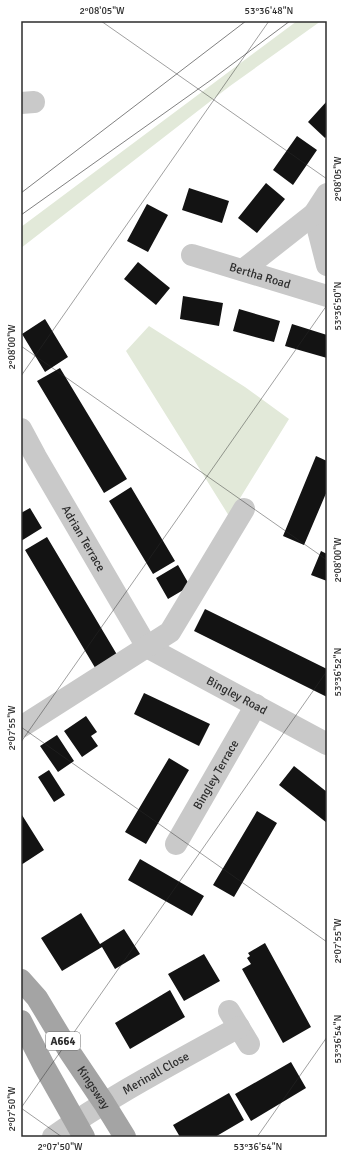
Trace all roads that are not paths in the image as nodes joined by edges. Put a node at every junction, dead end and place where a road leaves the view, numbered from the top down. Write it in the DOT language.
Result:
graph roads {
  1 [pos="327,194"];
  2 [pos="314,214"];
  3 [pos="192,255"];
  4 [pos="327,265"];
  5 [pos="243,270"];
  6 [pos="327,296"];
  7 [pos="21,429"];
  8 [pos="28,461"];
  9 [pos="244,509"];
  10 [pos="147,647"];
  11 [pos="256,705"];
  12 [pos="21,727"];
  13 [pos="327,744"];
  14 [pos="176,844"];
  15 [pos="21,980"];
  16 [pos="21,1021"];
  17 [pos="239,1027"];
  18 [pos="104,1103"];
  19 [pos="79,1129"];
  20 [pos="53,1137"];
  21 [pos="125,1137"];
  1 -- 2 [label="street"];
  2 -- 4 [label="street"];
  2 -- 5 [label="street"];
  3 -- 5 [label="street, Bertha Road"];
  5 -- 6 [label="street, Bertha Road"];
  7 -- 8 [label="street, Adrian Terrace"];
  8 -- 10 [label="street, Adrian Terrace"];
  9 -- 10 [label="street"];
  10 -- 11 [label="street, Bingley Road"];
  10 -- 12 [label="street"];
  11 -- 13 [label="street, Bingley Road"];
  11 -- 14 [label="street, Bingley Terrace"];
  15 -- 18 [label="main road, Kingsway / A664"];
  16 -- 19 [label="main road, A664"];
  17 -- 18 [label="street, Merinall Close"];
  18 -- 19 [label="street, Merinall Close"];
  18 -- 21 [label="main road, Kingsway / A664"];
  19 -- 20 [label="street, Merinall Close"];
}
